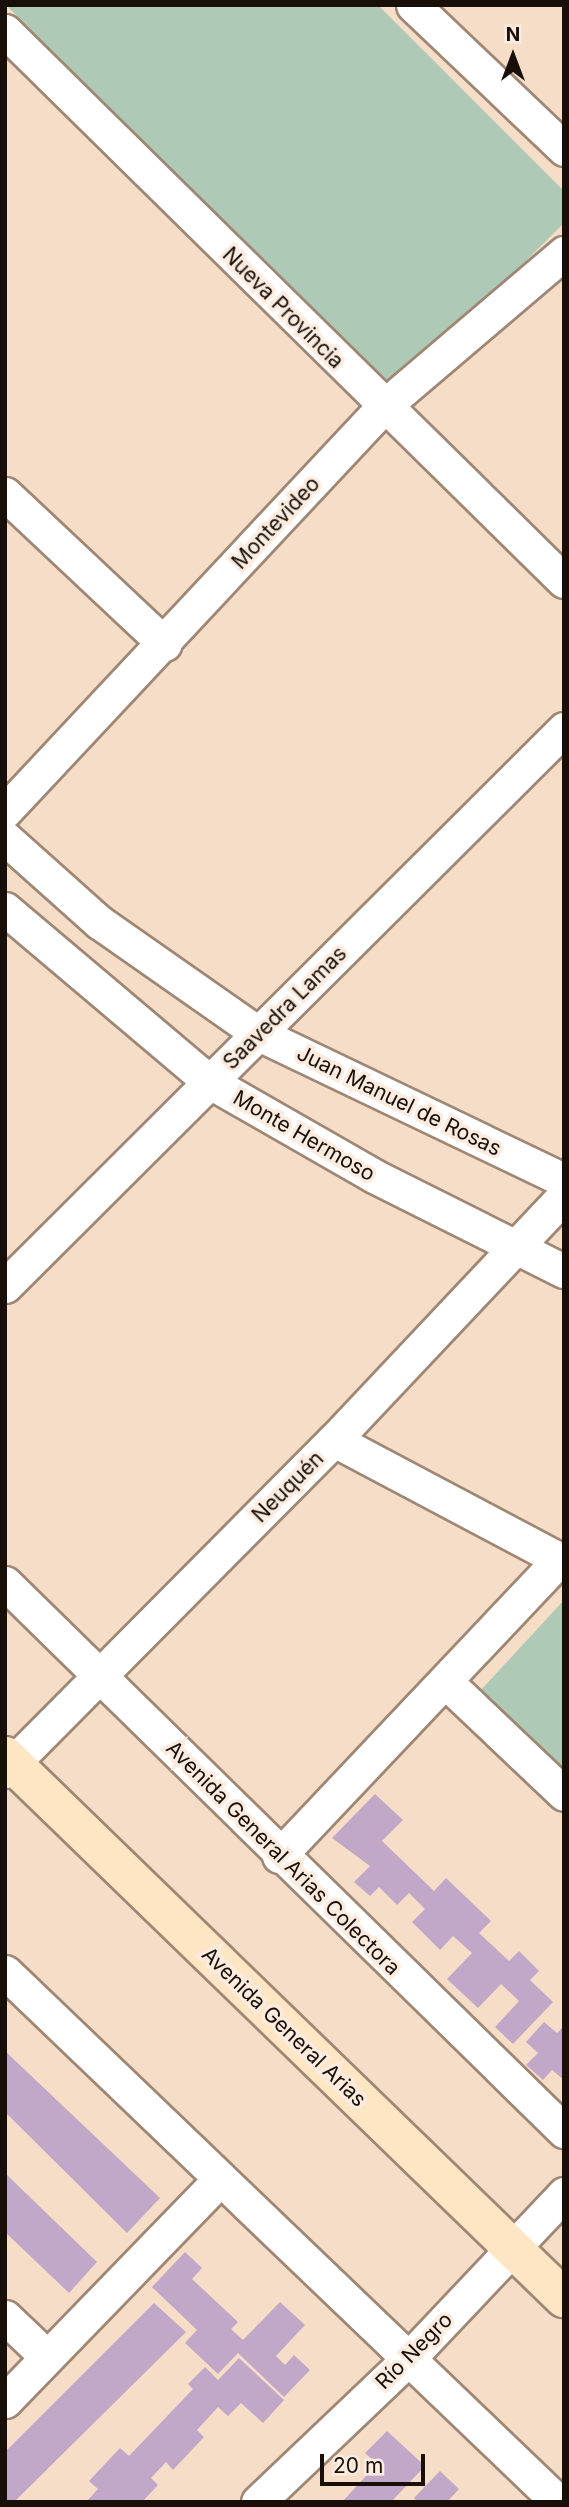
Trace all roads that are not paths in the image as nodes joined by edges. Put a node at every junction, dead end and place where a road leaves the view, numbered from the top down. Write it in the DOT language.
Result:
graph roads {
  1 [pos="414,5"];
  2 [pos="5,31"];
  3 [pos="564,149"];
  4 [pos="564,253"];
  5 [pos="383,407"];
  6 [pos="5,494"];
  7 [pos="564,581"];
  8 [pos="165,645"];
  9 [pos="564,729"];
  10 [pos="5,811"];
  11 [pos="5,838"];
  12 [pos="5,909"];
  13 [pos="259,1034"];
  14 [pos="210,1082"];
  15 [pos="564,1180"];
  16 [pos="564,1196"];
  17 [pos="518,1247"];
  18 [pos="564,1271"];
  19 [pos="5,1286"];
  20 [pos="334,1440"];
  21 [pos="561,1561"];
  22 [pos="5,1583"];
  23 [pos="101,1677"];
  24 [pos="445,1681"];
  25 [pos="8,1763"];
  26 [pos="564,1794"];
  27 [pos="279,1856"];
  28 [pos="5,1972"];
  29 [pos="564,2131"];
  30 [pos="218,2181"];
  31 [pos="564,2194"];
  32 [pos="514,2250"];
  33 [pos="564,2298"];
  34 [pos="5,2317"];
  35 [pos="47,2357"];
  36 [pos="409,2358"];
  37 [pos="5,2401"];
  38 [pos="258,2502"];
  39 [pos="558,2502"];
  1 -- 3 [label="street"];
  2 -- 5 [label="street, Nueva Provincia"];
  4 -- 5 [label="street, Montevideo"];
  5 -- 7 [label="street, Nueva Provincia"];
  5 -- 8 [label="street, Montevideo"];
  6 -- 8 [label="street"];
  8 -- 10 [label="street, Montevideo"];
  9 -- 13 [label="street, Saavedra Lamas"];
  11 -- 13 [label="street, Juan Manuel de Rosas"];
  12 -- 14 [label="street, Monte Hermoso"];
  13 -- 14 [label="street, Saavedra Lamas"];
  13 -- 15 [label="street, Juan Manuel de Rosas"];
  14 -- 17 [label="street, Monte Hermoso"];
  14 -- 19 [label="street, Saavedra Lamas"];
  16 -- 17 [label="street, Neuquén"];
  17 -- 18 [label="street, Monte Hermoso"];
  17 -- 20 [label="street, Neuquén"];
  20 -- 21 [label="street"];
  20 -- 23 [label="street, Neuquén"];
  21 -- 24 [label="street"];
  22 -- 23 [label="street, Avenida General Arias Colectora"];
  23 -- 25 [label="street, Neuquén"];
  23 -- 27 [label="street, Avenida General Arias Colectora"];
  24 -- 26 [label="street"];
  24 -- 27 [label="street"];
  25 -- 32 [label="main road, Avenida General Arias"];
  27 -- 29 [label="street, Avenida General Arias Colectora"];
  28 -- 30 [label="street"];
  30 -- 35 [label="street"];
  30 -- 36 [label="street"];
  31 -- 32 [label="street, Río Negro"];
  32 -- 33 [label="main road, Avenida General Arias"];
  32 -- 36 [label="street, Río Negro"];
  34 -- 35 [label="street"];
  35 -- 37 [label="street"];
  36 -- 38 [label="street, Río Negro"];
  36 -- 39 [label="street"];
}
